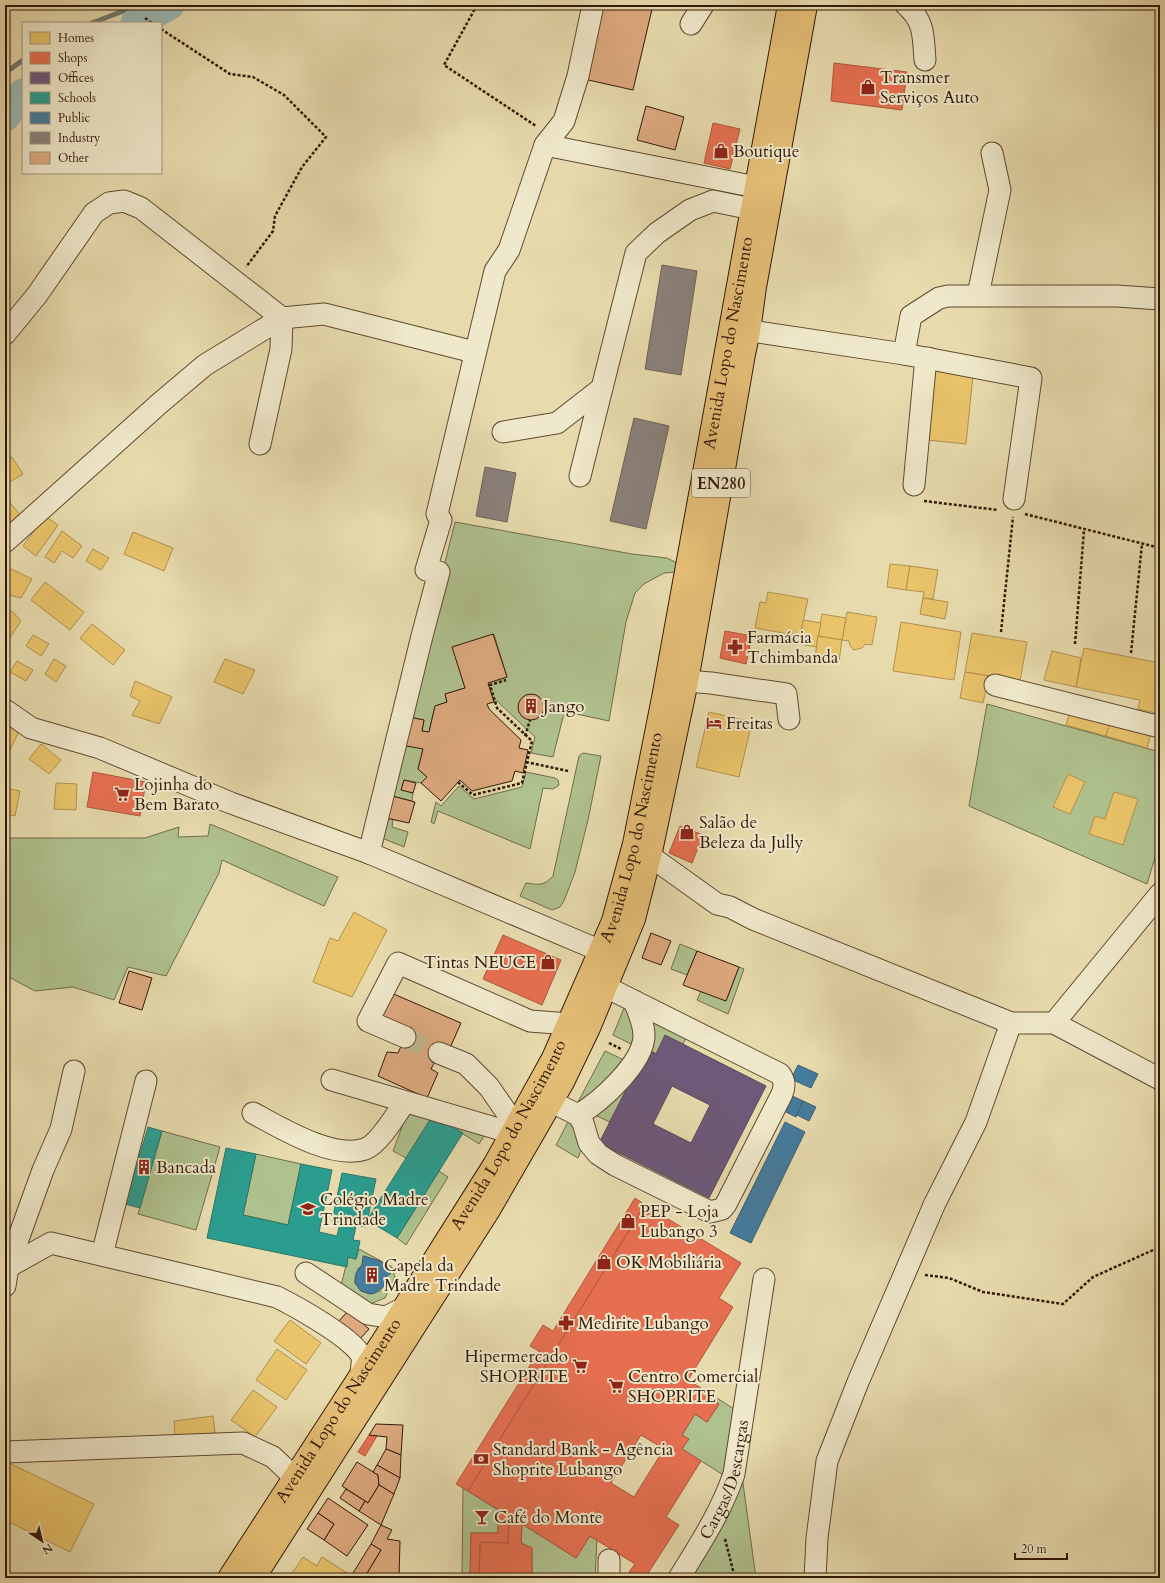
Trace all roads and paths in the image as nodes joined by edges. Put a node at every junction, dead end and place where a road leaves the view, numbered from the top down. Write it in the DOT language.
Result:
graph roads {
  1 [pos="476,5"];
  2 [pos="593,5"];
  3 [pos="703,5"];
  4 [pos="789,5"];
  5 [pos="806,5"];
  6 [pos="906,5"];
  7 [pos="145,18"];
  8 [pos="151,22"];
  9 [pos="691,24"];
  10 [pos="162,30"];
  11 [pos="925,60"];
  12 [pos="548,141"];
  13 [pos="992,153"];
  14 [pos="756,187"];
  15 [pos="752,209"];
  16 [pos="235,282"];
  17 [pos="978,295"];
  18 [pos="1160,299"];
  19 [pos="282,318"];
  20 [pos="8,327"];
  21 [pos="740,330"];
  22 [pos="474,352"];
  23 [pos="904,354"];
  24 [pos="928,358"];
  25 [pos="602,388"];
  26 [pos="503,432"];
  27 [pos="260,444"];
  28 [pos="580,476"];
  29 [pos="914,485"];
  30 [pos="1014,505"];
  31 [pos="1084,530"];
  32 [pos="5,542"];
  33 [pos="1142,544"];
  34 [pos="1160,548"];
  35 [pos="1001,632"];
  36 [pos="1075,644"];
  37 [pos="1131,653"];
  38 [pos="506,680"];
  39 [pos="687,682"];
  40 [pos="995,686"];
  41 [pos="5,710"];
  42 [pos="789,719"];
  43 [pos="530,720"];
  44 [pos="1160,727"];
  45 [pos="525,736"];
  46 [pos="527,762"];
  47 [pos="568,771"];
  48 [pos="458,782"];
  49 [pos="369,854"];
  50 [pos="650,856"];
  51 [pos="1160,895"];
  52 [pos="601,951"];
  53 [pos="606,987"];
  54 [pos="634,1001"];
  55 [pos="1054,1022"];
  56 [pos="1011,1023"];
  57 [pos="569,1024"];
  58 [pos="405,1037"];
  59 [pos="440,1053"];
  60 [pos="74,1070"];
  61 [pos="1160,1079"];
  62 [pos="332,1080"];
  63 [pos="146,1081"];
  64 [pos="552,1102"];
  65 [pos="404,1103"];
  66 [pos="253,1113"];
  67 [pos="578,1115"];
  68 [pos="514,1130"];
  69 [pos="1160,1247"];
  70 [pos="102,1255"];
  71 [pos="907,1272"];
  72 [pos="6,1273"];
  73 [pos="306,1273"];
  74 [pos="764,1278"];
  75 [pos="328,1288"];
  76 [pos="404,1308"];
  77 [pos="310,1314"];
  78 [pos="361,1374"];
  79 [pos="5,1452"];
  80 [pos="294,1477"];
  81 [pos="718,1513"];
  82 [pos="229,1578"];
  83 [pos="254,1578"];
  84 [pos="678,1578"];
  85 [pos="735,1578"];
  86 [pos="815,1578"];
  1 -- 12 [label="path"];
  2 -- 12 [label="street"];
  3 -- 9 [label="street"];
  4 -- 14 [label="main road, Avenida Lopo do Nascimento / EN280"];
  5 -- 21 [label="main road, Avenida Lopo do Nascimento / EN280"];
  6 -- 11 [label="street"];
  7 -- 8 [label="path"];
  10 -- 16 [label="path"];
  12 -- 14 [label="street"];
  12 -- 22 [label="street"];
  13 -- 17 [label="street"];
  14 -- 15 [label="main road, Avenida Lopo do Nascimento / EN280"];
  15 -- 21 [label="main road, Avenida Lopo do Nascimento / EN280"];
  15 -- 25 [label="street"];
  16 -- 19 [label="street"];
  16 -- 20 [label="street"];
  17 -- 18 [label="street"];
  17 -- 23 [label="street"];
  19 -- 22 [label="street"];
  19 -- 27 [label="street"];
  19 -- 32 [label="street"];
  21 -- 23 [label="street"];
  21 -- 39 [label="main road, Avenida Lopo do Nascimento / EN280"];
  21 -- 52 [label="main road, Avenida Lopo do Nascimento / EN280"];
  22 -- 49 [label="street"];
  23 -- 24 [label="street"];
  24 -- 29 [label="street"];
  24 -- 30 [label="street"];
  25 -- 26 [label="street"];
  25 -- 28 [label="street"];
  29 -- 30 [label="path"];
  30 -- 31 [label="path"];
  30 -- 35 [label="path"];
  31 -- 33 [label="path"];
  31 -- 36 [label="path"];
  33 -- 34 [label="path"];
  33 -- 37 [label="path"];
  38 -- 45 [label="path"];
  39 -- 42 [label="street"];
  39 -- 50 [label="main road, Avenida Lopo do Nascimento / EN280"];
  40 -- 44 [label="street"];
  41 -- 49 [label="street"];
  43 -- 45 [label="path"];
  45 -- 46 [label="path"];
  46 -- 47 [label="path"];
  46 -- 48 [label="path"];
  49 -- 52 [label="street"];
  50 -- 53 [label="main road, Avenida Lopo do Nascimento / EN280"];
  50 -- 56 [label="street"];
  51 -- 55 [label="street"];
  52 -- 57 [label="main road, Avenida Lopo do Nascimento / EN280"];
  53 -- 54 [label="street"];
  53 -- 64 [label="main road, Avenida Lopo do Nascimento / EN280"];
  54 -- 67 [label="street"];
  54 -- 67 [label="street"];
  55 -- 56 [label="street"];
  55 -- 61 [label="street"];
  56 -- 71 [label="street"];
  57 -- 58 [label="street"];
  57 -- 68 [label="main road, Avenida Lopo do Nascimento / EN280"];
  59 -- 68 [label="street"];
  60 -- 72 [label="street"];
  62 -- 65 [label="street"];
  63 -- 70 [label="street"];
  64 -- 67 [label="street"];
  64 -- 83 [label="main road, Avenida Lopo do Nascimento / EN280"];
  65 -- 66 [label="street"];
  65 -- 68 [label="street"];
  68 -- 76 [label="main road, Avenida Lopo do Nascimento / EN280"];
  69 -- 71 [label="path"];
  70 -- 72 [label="street"];
  70 -- 77 [label="street"];
  71 -- 86 [label="street"];
  73 -- 75 [label="street"];
  74 -- 81 [label="street, Cargas/Descargas"];
  75 -- 76 [label="street"];
  75 -- 77 [label="street"];
  76 -- 78 [label="main road, Avenida Lopo do Nascimento / EN280"];
  77 -- 78 [label="street"];
  78 -- 80 [label="main road, Avenida Lopo do Nascimento / EN280"];
  79 -- 80 [label="street"];
  80 -- 82 [label="main road, Avenida Lopo do Nascimento / EN280"];
  81 -- 84 [label="street, Cargas/Descargas"];
  81 -- 85 [label="path"];
}
